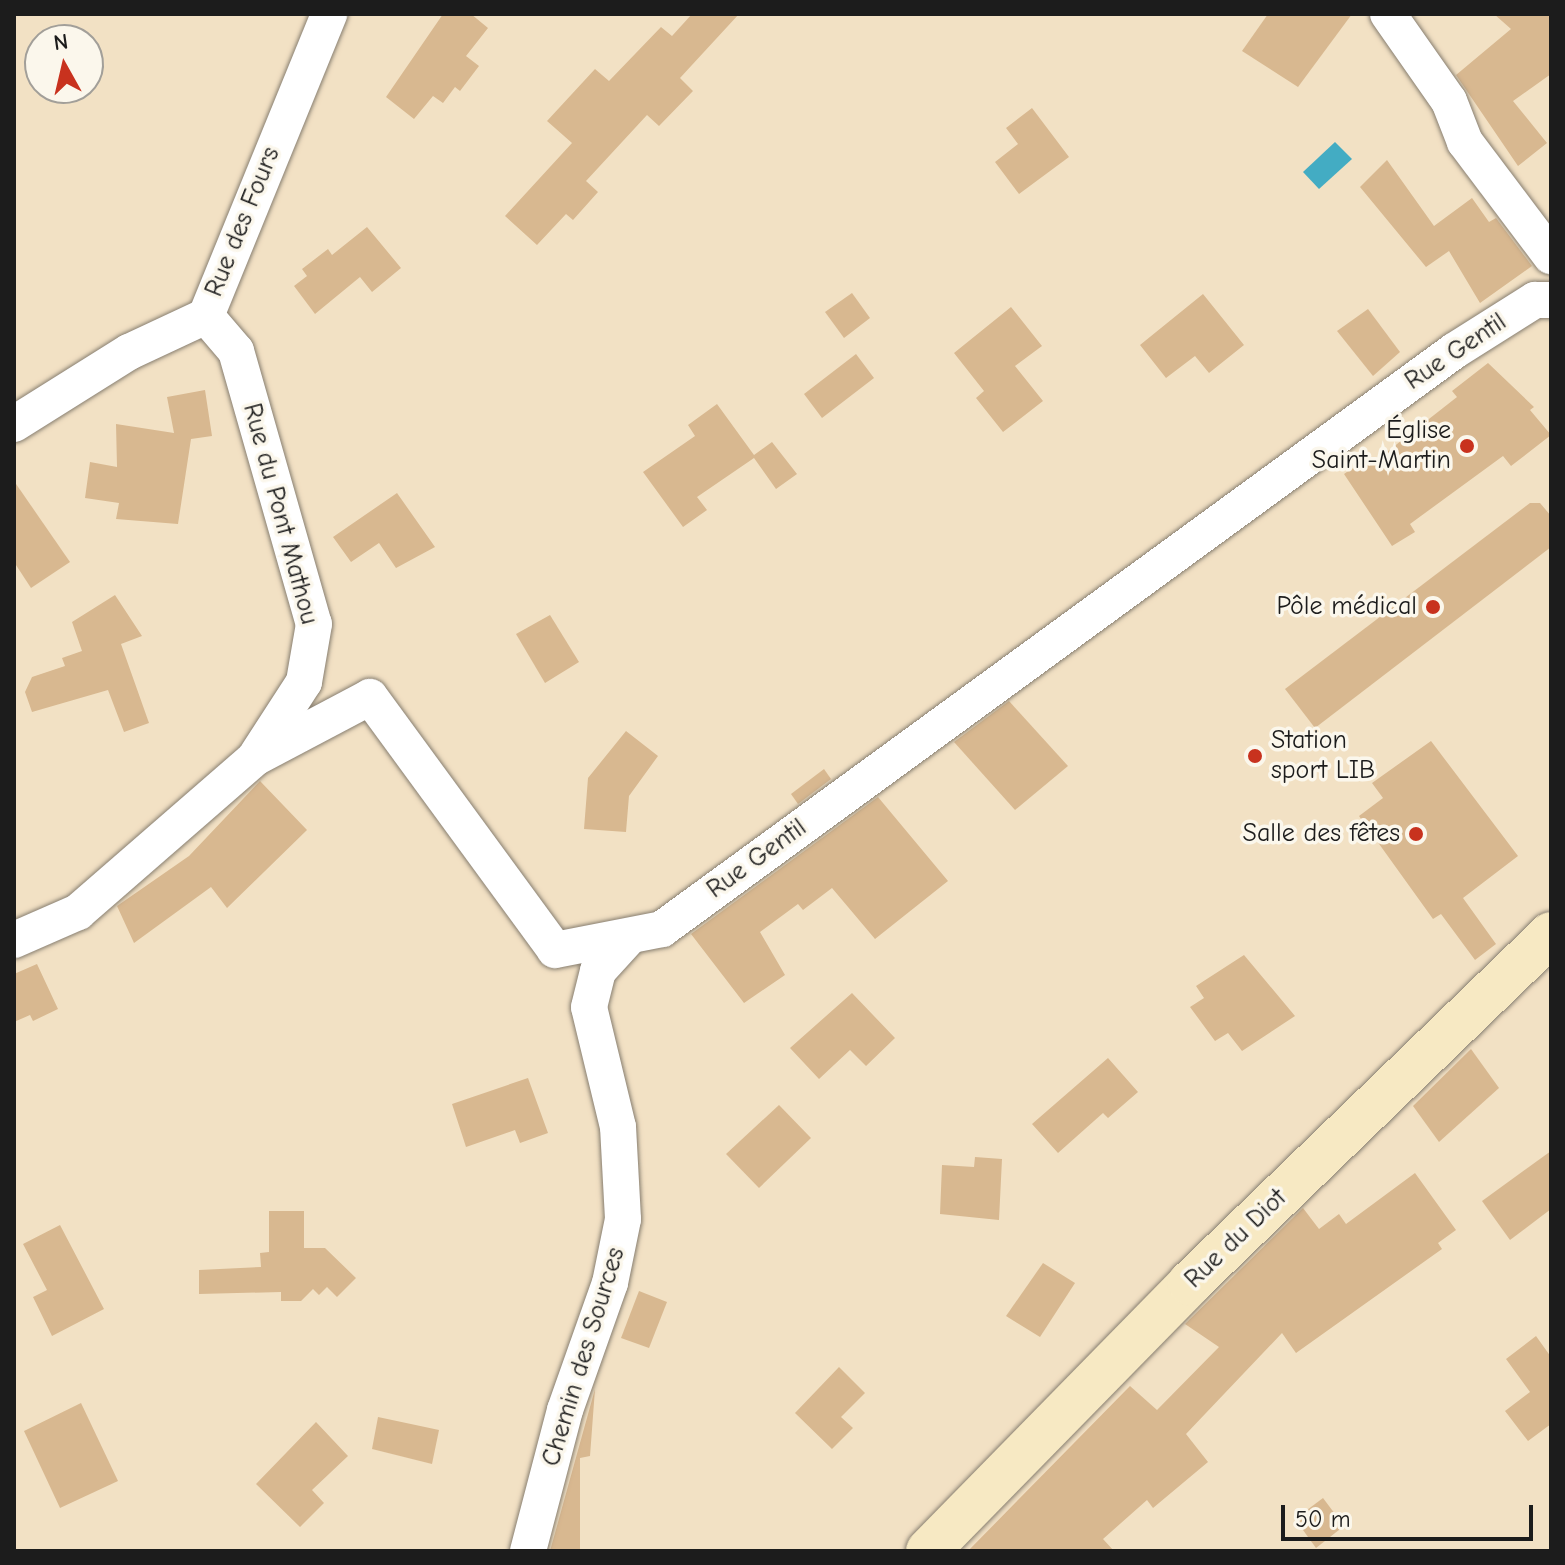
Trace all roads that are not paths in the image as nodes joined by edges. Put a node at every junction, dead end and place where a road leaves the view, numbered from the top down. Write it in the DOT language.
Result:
graph roads {
  1 [pos="329,14"];
  2 [pos="1388,14"];
  3 [pos="1551,256"];
  4 [pos="1551,300"];
  5 [pos="206,316"];
  6 [pos="14,424"];
  7 [pos="255,758"];
  8 [pos="1551,934"];
  9 [pos="629,937"];
  10 [pos="14,940"];
  11 [pos="528,1551"];
  12 [pos="928,1551"];
  1 -- 5 [label="street, Rue des Fours"];
  2 -- 3 [label="street"];
  4 -- 9 [label="street, Rue Gentil"];
  5 -- 6 [label="street, Rue des Fours"];
  5 -- 7 [label="street, Rue du Pont Mathou"];
  7 -- 9 [label="street, Rue Gentil"];
  7 -- 10 [label="street, Rue Gentil"];
  8 -- 12 [label="street, Rue du Diot"];
  9 -- 11 [label="street, Chemin des Sources"];
}
